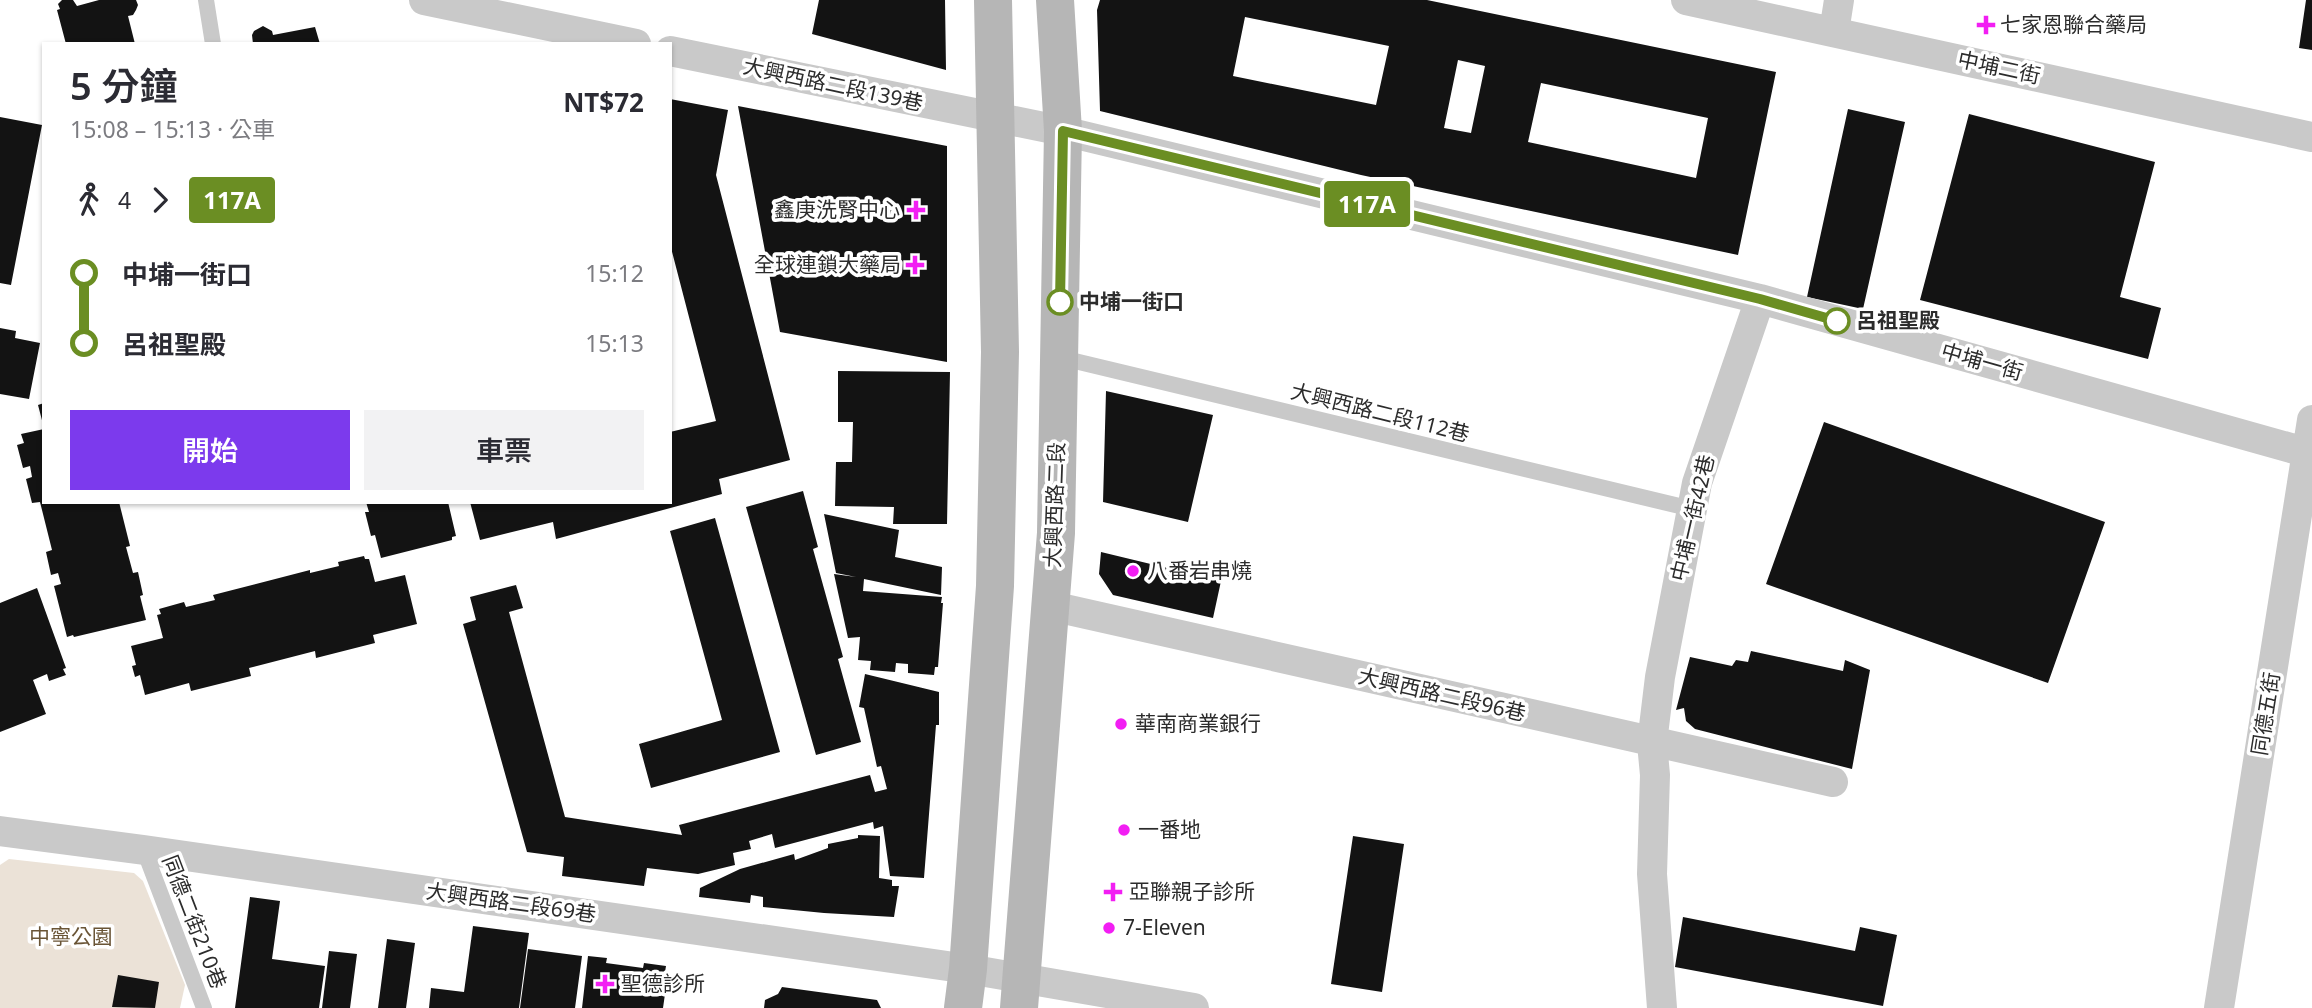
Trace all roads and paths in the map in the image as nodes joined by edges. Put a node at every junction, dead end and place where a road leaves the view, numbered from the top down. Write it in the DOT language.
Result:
graph roads {
  1 [pos="206,0"];
  2 [pos="424,0"];
  3 [pos="993,0"];
  4 [pos="1055,0"];
  5 [pos="1686,0"];
  6 [pos="1839,0"];
  7 [pos="1835,32"];
  8 [pos="213,42"];
  9 [pos="626,42"];
  10 [pos="672,51"];
  11 [pos="996,119"];
  12 [pos="1063,131"];
  13 [pos="2312,137"];
  14 [pos="1760,299"];
  15 [pos="1058,357"];
  16 [pos="2312,420"];
  17 [pos="2309,453"];
  18 [pos="1692,509"];
  19 [pos="1051,606"];
  20 [pos="1652,743"];
  21 [pos="1833,782"];
  22 [pos="0,831"];
  23 [pos="144,850"];
  24 [pos="968,969"];
  25 [pos="1021,993"];
  26 [pos="204,1008"];
  27 [pos="963,1008"];
  28 [pos="1194,1008"];
  29 [pos="1662,1008"];
  30 [pos="2219,1008"];
  1 -- 8 [label="lane"];
  2 -- 9 [label="street"];
  3 -- 11 [label="street"];
  4 -- 12 [label="street, 大興西路二段"];
  5 -- 7 [label="street, 中埔二街"];
  6 -- 7 [label="street"];
  7 -- 13 [label="street, 中埔二街"];
  10 -- 11 [label="street, 大興西路二段139巷"];
  11 -- 12 [label="street, 中埔一街"];
  11 -- 24 [label="street"];
  12 -- 14 [label="street, 中埔一街"];
  12 -- 15 [label="street, 大興西路二段"];
  14 -- 17 [label="street, 中埔一街"];
  14 -- 18 [label="street, 中埔一街42巷"];
  15 -- 18 [label="lane, 大興西路二段112巷"];
  15 -- 19 [label="street, 大興西路二段"];
  16 -- 17 [label="street, 同德五街"];
  17 -- 30 [label="street, 同德五街"];
  18 -- 20 [label="street, 中埔一街42巷"];
  19 -- 20 [label="street, 大興西路二段96巷"];
  19 -- 25 [label="street, 大興西路二段"];
  20 -- 21 [label="street, 大興西路二段96巷"];
  20 -- 29 [label="street, 中埔一街42巷"];
  22 -- 23 [label="street, 大興西路二段69巷"];
  23 -- 24 [label="street, 大興西路二段69巷"];
  23 -- 26 [label="lane, 同德二街210巷"];
  24 -- 25 [label="street, 大興西路二段69巷"];
  24 -- 27 [label="street"];
  25 -- 28 [label="street, 大興西路二段69巷"];
}
